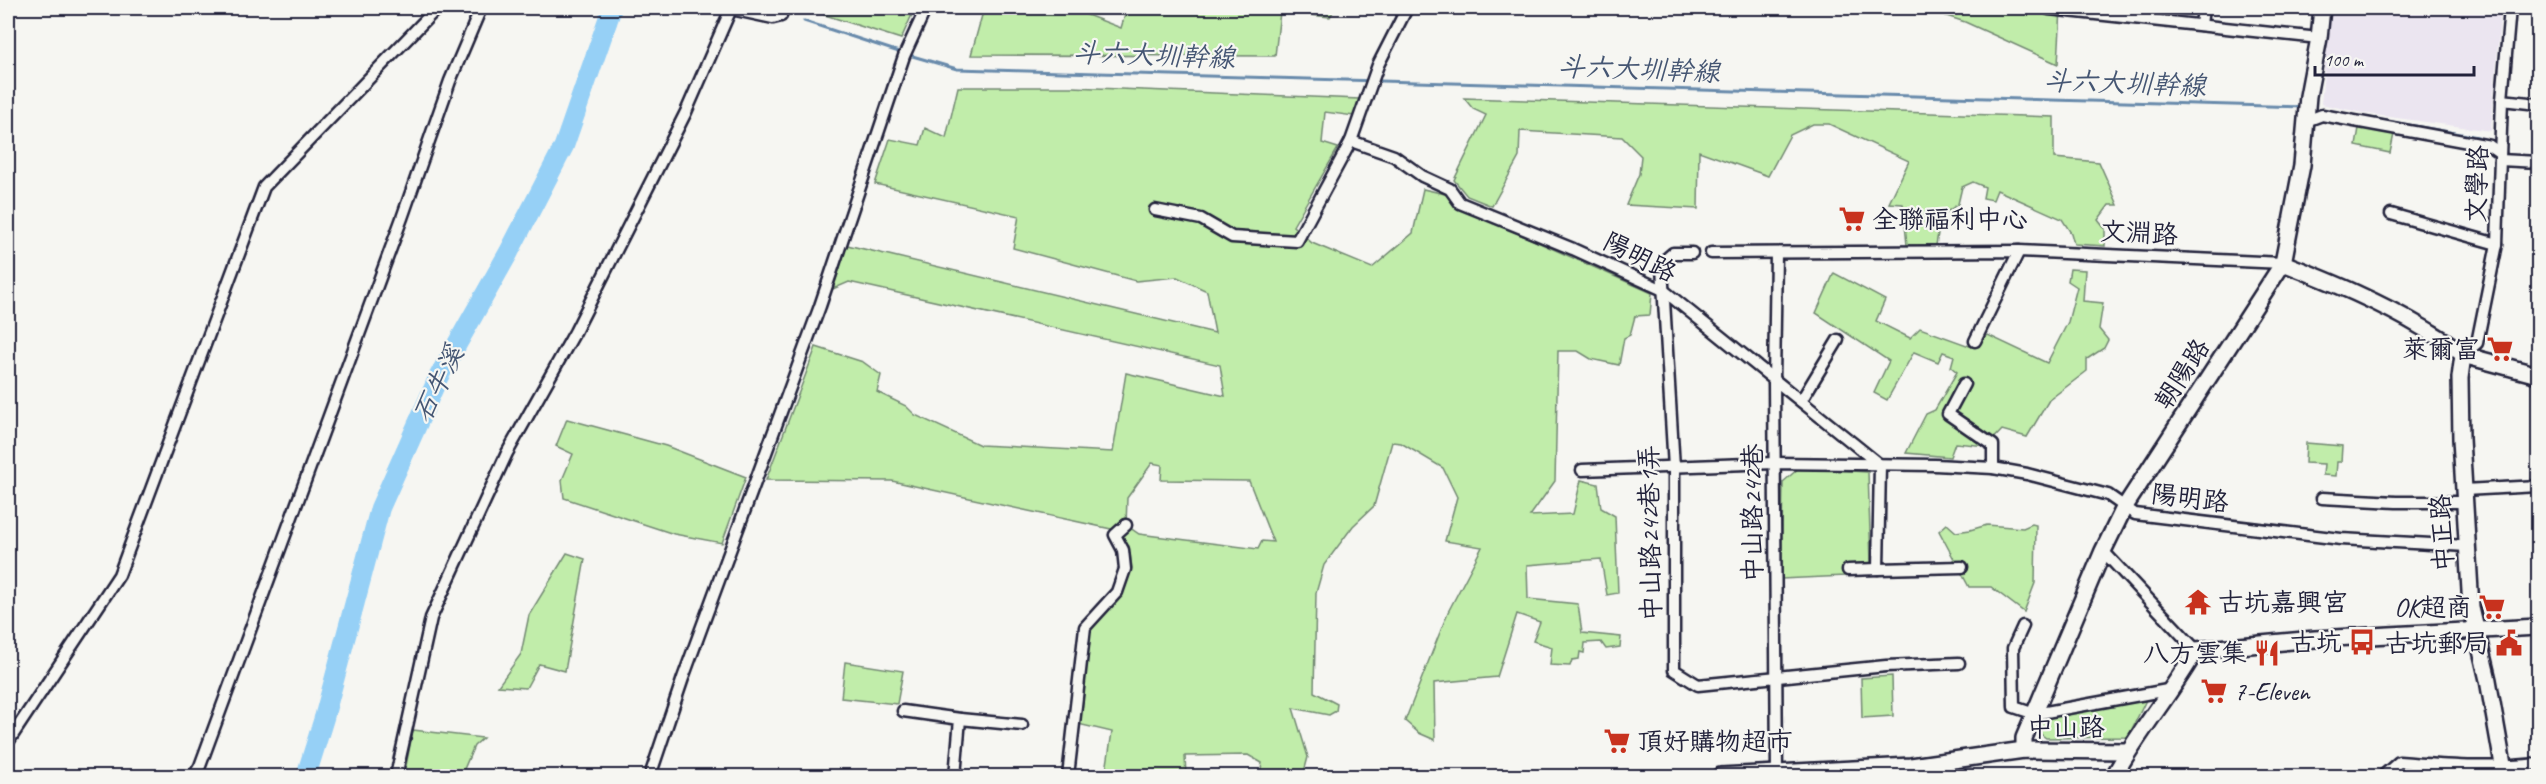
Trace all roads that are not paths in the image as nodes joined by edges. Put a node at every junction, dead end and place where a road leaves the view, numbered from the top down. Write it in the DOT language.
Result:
graph roads {
  1 [pos="437,8"];
  2 [pos="481,8"];
  3 [pos="926,8"];
  4 [pos="1407,8"];
  5 [pos="2203,8"];
  6 [pos="2322,8"];
  7 [pos="2510,8"];
  8 [pos="2049,9"];
  9 [pos="781,16"];
  10 [pos="2201,25"];
  11 [pos="2319,38"];
  12 [pos="2502,100"];
  13 [pos="2538,104"];
  14 [pos="2306,121"];
  15 [pos="1351,141"];
  16 [pos="2500,156"];
  17 [pos="2538,162"];
  18 [pos="1155,210"];
  19 [pos="2391,214"];
  20 [pos="2497,244"];
  21 [pos="2019,251"];
  22 [pos="1692,253"];
  23 [pos="1711,253"];
  24 [pos="1776,254"];
  25 [pos="2283,263"];
  26 [pos="1663,290"];
  27 [pos="1838,340"];
  28 [pos="1975,340"];
  29 [pos="2463,355"];
  30 [pos="2538,375"];
  31 [pos="1774,381"];
  32 [pos="1964,384"];
  33 [pos="1800,401"];
  34 [pos="1775,463"];
  35 [pos="1880,465"];
  36 [pos="1674,468"];
  37 [pos="1993,468"];
  38 [pos="1582,470"];
  39 [pos="2538,486"];
  40 [pos="2464,496"];
  41 [pos="2322,498"];
  42 [pos="2124,508"];
  43 [pos="1126,525"];
  44 [pos="2467,546"];
  45 [pos="2103,551"];
  46 [pos="1962,567"];
  47 [pos="1878,569"];
  48 [pos="1848,570"];
  49 [pos="2023,626"];
  50 [pos="2538,627"];
  51 [pos="2477,630"];
  52 [pos="2196,650"];
  53 [pos="1959,663"];
  54 [pos="1775,678"];
  55 [pos="2173,689"];
  56 [pos="903,711"];
  57 [pos="2035,714"];
  58 [pos="960,719"];
  59 [pos="1022,725"];
  60 [pos="8,741"];
  61 [pos="2024,750"];
  62 [pos="2128,751"];
  63 [pos="2538,764"];
  64 [pos="1908,771"];
  65 [pos="2504,772"];
  66 [pos="1777,774"];
  67 [pos="194,777"];
  68 [pos="396,777"];
  69 [pos="650,777"];
  70 [pos="955,777"];
  71 [pos="1068,777"];
  72 [pos="1720,777"];
  73 [pos="2114,777"];
  74 [pos="2383,777"];
  1 -- 60 [label="street"];
  2 -- 67 [label="street"];
  3 -- 69 [label="street"];
  4 -- 15 [label="street"];
  5 -- 10 [label="street"];
  6 -- 11 [label="main road, 朝陽路"];
  7 -- 12 [label="street, 文學路"];
  8 -- 10 [label="street"];
  9 -- 68 [label="street"];
  10 -- 11 [label="street"];
  11 -- 14 [label="main road, 朝陽路"];
  12 -- 13 [label="street"];
  12 -- 16 [label="street, 文學路"];
  14 -- 16 [label="street"];
  14 -- 25 [label="main road, 朝陽路"];
  15 -- 18 [label="street"];
  15 -- 26 [label="street, 陽明路"];
  16 -- 17 [label="street"];
  16 -- 20 [label="street, 文學路"];
  19 -- 20 [label="street"];
  20 -- 29 [label="street, 文學路"];
  21 -- 24 [label="street, 文淵路"];
  21 -- 25 [label="street, 文淵路"];
  21 -- 28 [label="street"];
  22 -- 26 [label="street, 中山路242巷1弄"];
  23 -- 24 [label="street, 文淵路"];
  24 -- 31 [label="street, 中山路242巷"];
  25 -- 29 [label="main road, 文淵路"];
  25 -- 42 [label="main road, 朝陽路"];
  26 -- 31 [label="street, 陽明路"];
  26 -- 36 [label="street, 中山路242巷1弄"];
  27 -- 33 [label="street"];
  29 -- 30 [label="main road, 文淵路"];
  29 -- 40 [label="main road, 中正路"];
  31 -- 33 [label="street, 陽明路"];
  31 -- 34 [label="street, 中山路242巷"];
  32 -- 37 [label="street"];
  33 -- 35 [label="street, 陽明路"];
  34 -- 35 [label="street, 陽明路"];
  34 -- 36 [label="street, 陽明路"];
  34 -- 54 [label="street, 中山路242巷"];
  35 -- 37 [label="street, 陽明路"];
  35 -- 47 [label="street"];
  36 -- 38 [label="street, 陽明路"];
  36 -- 54 [label="street, 中山路242巷1弄"];
  37 -- 42 [label="street, 陽明路"];
  39 -- 40 [label="street"];
  40 -- 41 [label="street"];
  40 -- 44 [label="main road, 中正路"];
  42 -- 44 [label="street, 陽明路"];
  42 -- 45 [label="main road, 朝陽路"];
  43 -- 71 [label="street"];
  44 -- 51 [label="main road, 中正路"];
  45 -- 52 [label="street"];
  45 -- 57 [label="main road, 朝陽路"];
  46 -- 47 [label="street"];
  47 -- 48 [label="street"];
  49 -- 57 [label="street"];
  50 -- 51 [label="main road"];
  51 -- 52 [label="main road"];
  51 -- 65 [label="main road, 中正路"];
  52 -- 55 [label="main road, 中山路"];
  53 -- 54 [label="street"];
  54 -- 66 [label="street, 中山路242巷"];
  55 -- 57 [label="street"];
  55 -- 62 [label="main road, 中山路"];
  56 -- 58 [label="street"];
  57 -- 61 [label="main road, 朝陽路"];
  58 -- 59 [label="street"];
  58 -- 70 [label="street"];
  61 -- 62 [label="main road, 中山路"];
  61 -- 64 [label="main road, 中山路"];
  62 -- 73 [label="main road"];
  63 -- 65 [label="street"];
  64 -- 66 [label="main road, 中山路"];
  65 -- 74 [label="street"];
  66 -- 72 [label="main road, 中山路"];
}
